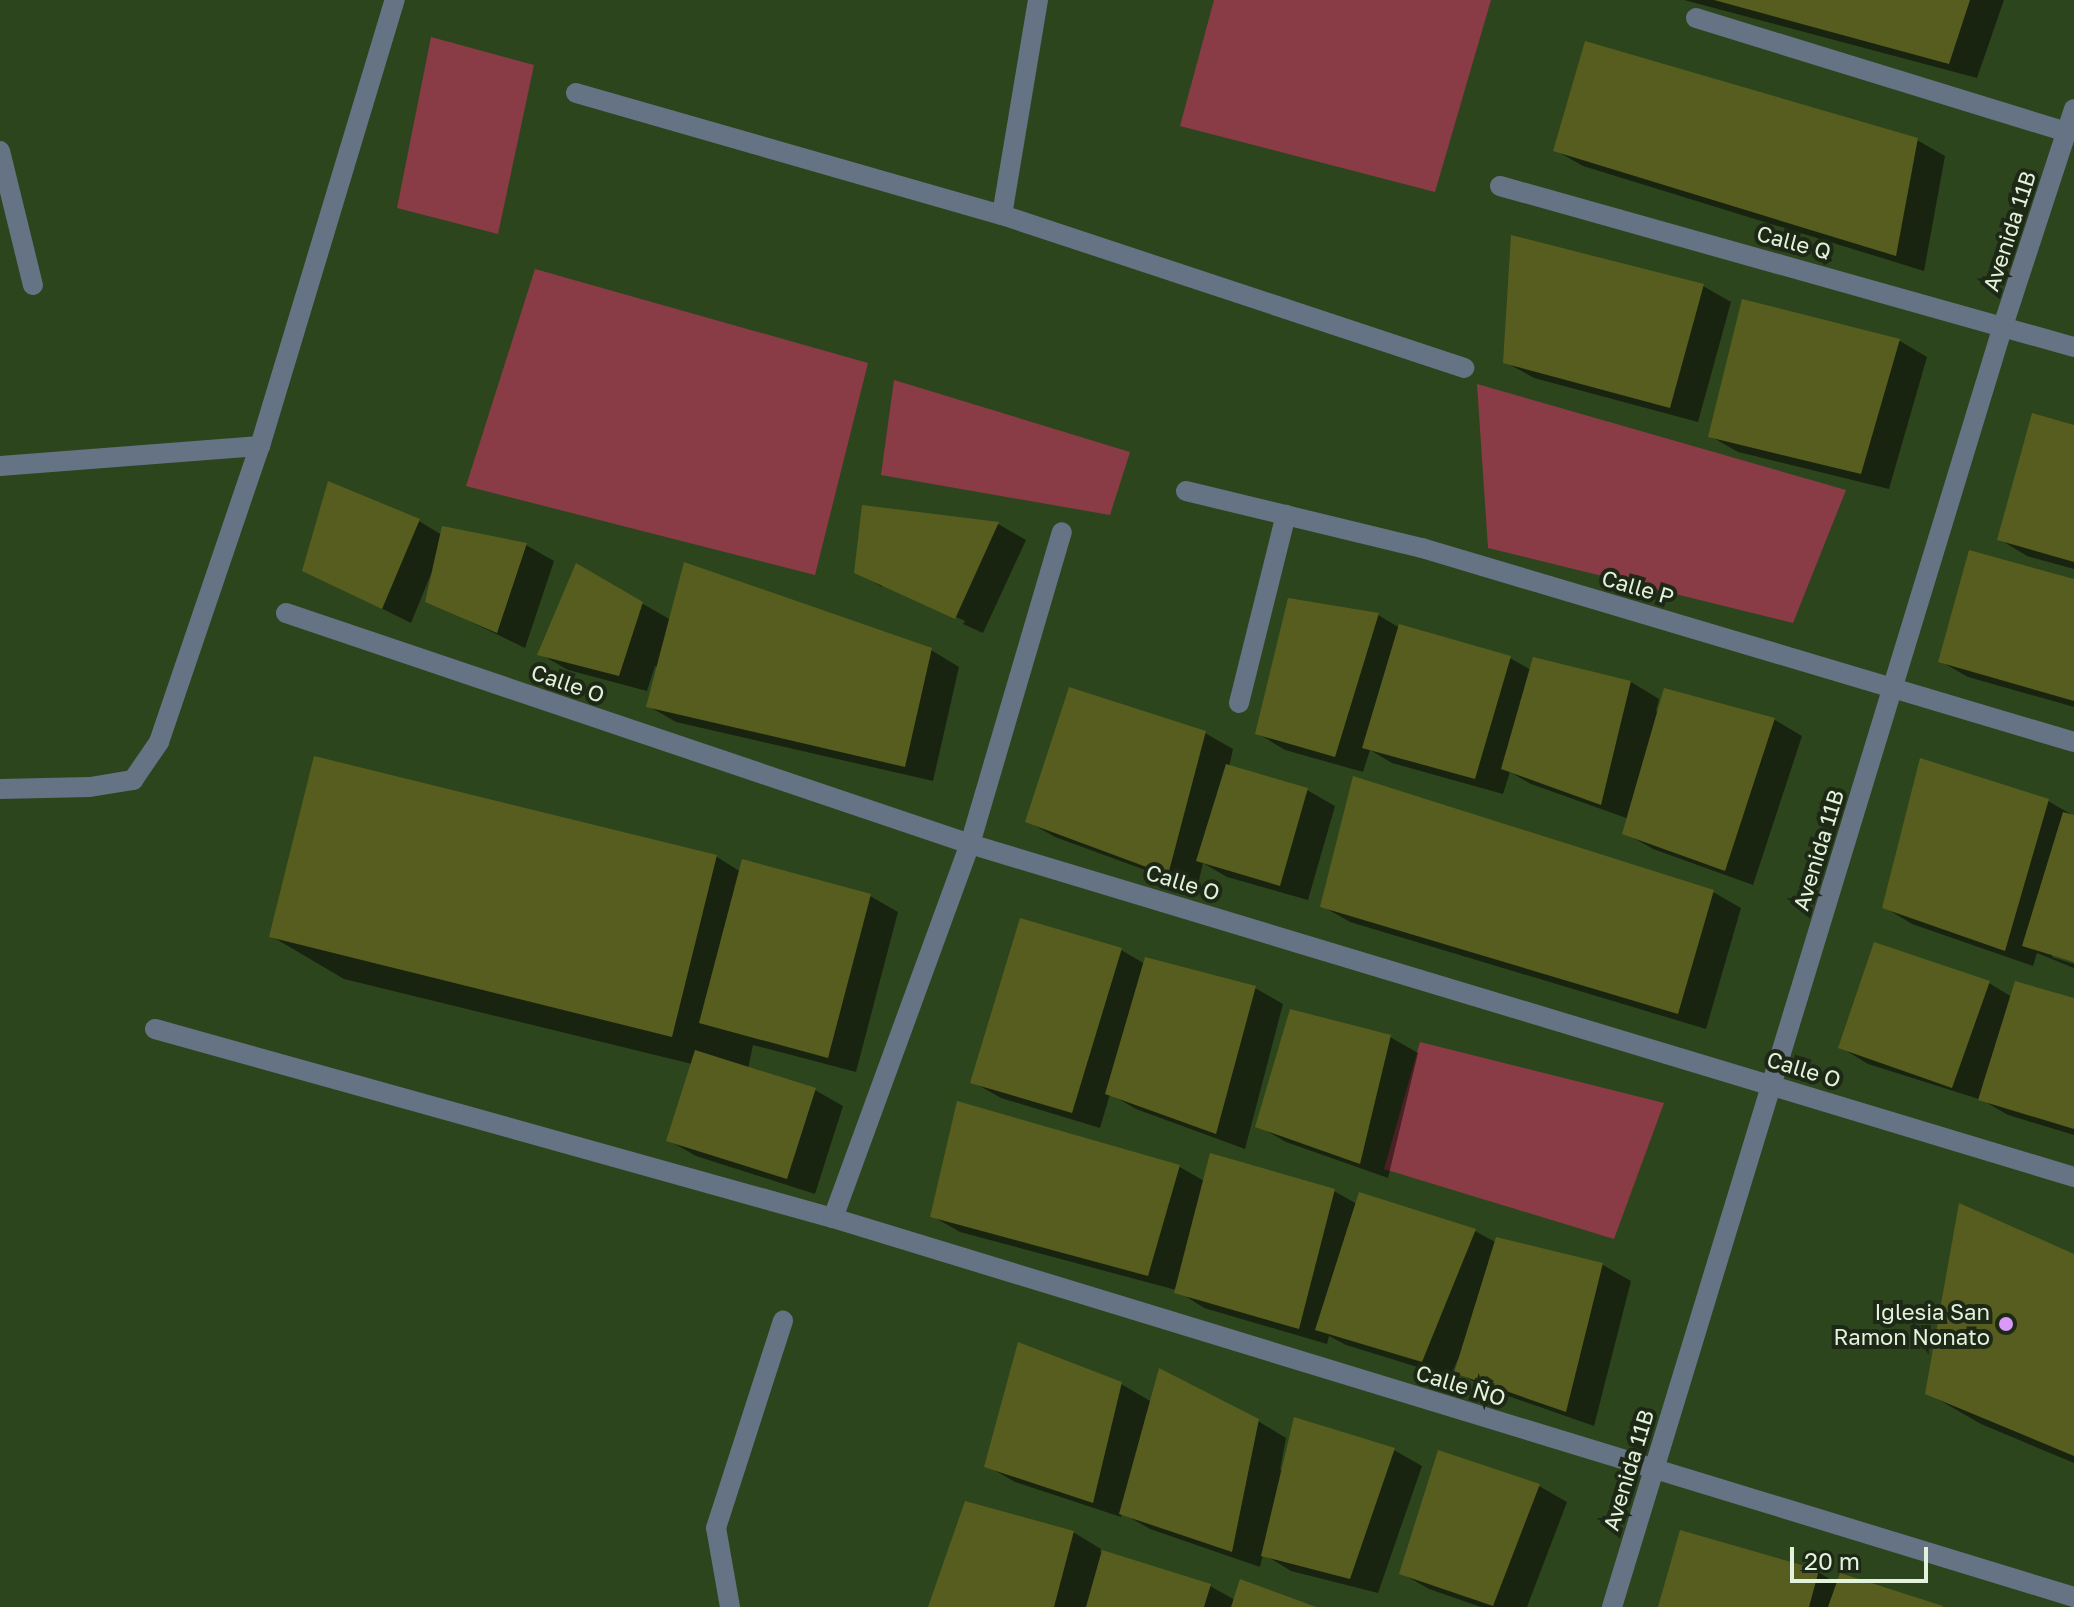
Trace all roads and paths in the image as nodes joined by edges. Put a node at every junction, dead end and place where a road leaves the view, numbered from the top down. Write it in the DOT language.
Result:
graph roads {
  1 [pos="395,0"];
  2 [pos="1038,0"];
  3 [pos="1696,18"];
  4 [pos="576,93"];
  5 [pos="2074,109"];
  6 [pos="2066,132"];
  7 [pos="0,151"];
  8 [pos="1500,186"];
  9 [pos="1002,215"];
  10 [pos="33,285"];
  11 [pos="2003,326"];
  12 [pos="2074,347"];
  13 [pos="1464,368"];
  14 [pos="260,446"];
  15 [pos="0,466"];
  16 [pos="1186,491"];
  17 [pos="1286,515"];
  18 [pos="1062,532"];
  19 [pos="286,613"];
  20 [pos="1893,687"];
  21 [pos="1239,703"];
  22 [pos="2074,742"];
  23 [pos="0,789"];
  24 [pos="970,844"];
  25 [pos="155,1029"];
  26 [pos="1772,1084"];
  27 [pos="2074,1177"];
  28 [pos="833,1218"];
  29 [pos="783,1321"];
  30 [pos="1654,1469"];
  31 [pos="2074,1597"];
  32 [pos="729,1607"];
  33 [pos="1612,1607"];
  1 -- 14 [label="street"];
  2 -- 9 [label="street"];
  3 -- 6 [label="street"];
  4 -- 9 [label="street"];
  5 -- 6 [label="street, Avenida 11B"];
  6 -- 11 [label="street, Avenida 11B"];
  7 -- 10 [label="street"];
  8 -- 11 [label="street, Calle Q"];
  9 -- 13 [label="street"];
  11 -- 12 [label="street, Calle Q"];
  11 -- 20 [label="street, Avenida 11B"];
  14 -- 15 [label="street"];
  14 -- 23 [label="street"];
  16 -- 17 [label="street, Calle P"];
  17 -- 20 [label="street, Calle P"];
  17 -- 21 [label="street"];
  18 -- 24 [label="street"];
  19 -- 24 [label="street, Calle O"];
  20 -- 22 [label="street, Calle P"];
  20 -- 26 [label="street, Avenida 11B"];
  24 -- 26 [label="street, Calle O"];
  24 -- 28 [label="street"];
  25 -- 28 [label="street, Calle ÑO"];
  26 -- 27 [label="street, Calle O"];
  26 -- 30 [label="street, Avenida 11B"];
  28 -- 30 [label="street, Calle ÑO"];
  29 -- 32 [label="street"];
  30 -- 31 [label="street, Calle ÑO"];
  30 -- 33 [label="street, Avenida 11B"];
}
